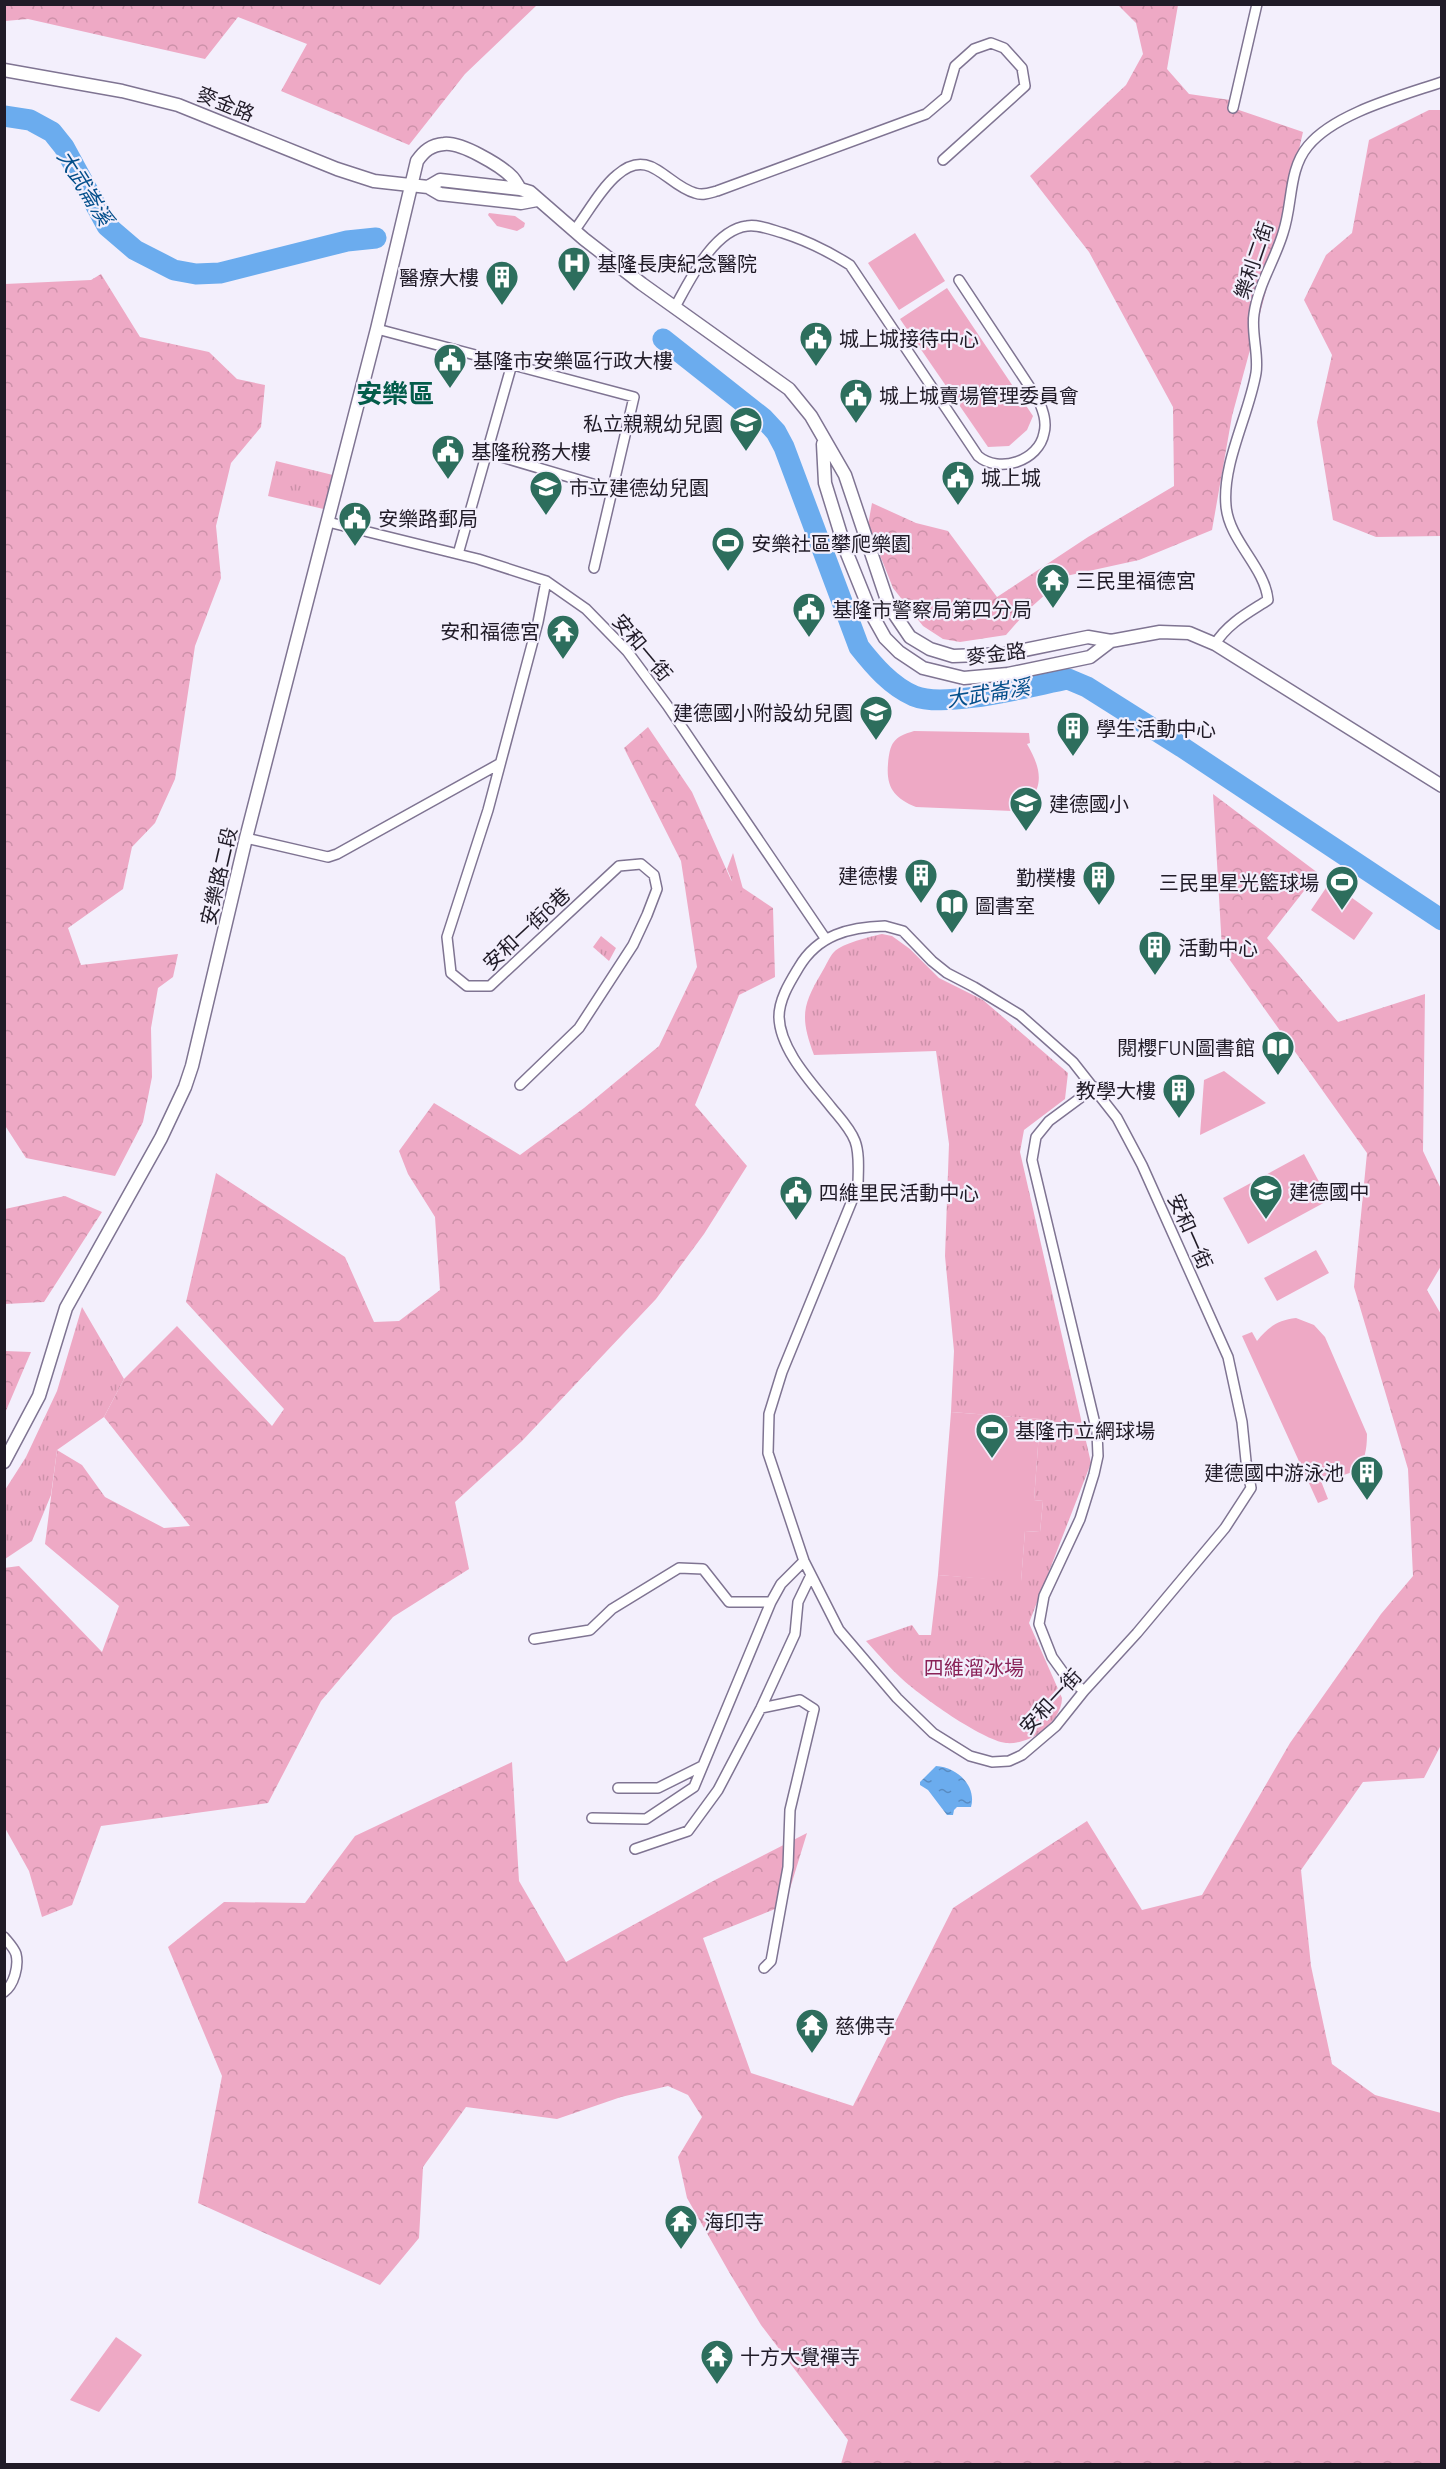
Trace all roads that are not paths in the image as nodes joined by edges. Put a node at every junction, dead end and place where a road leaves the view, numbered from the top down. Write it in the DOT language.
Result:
graph roads {
  1 [pos="1257,4"];
  2 [pos="4,70"];
  3 [pos="1442,82"];
  4 [pos="1233,108"];
  5 [pos="944,160"];
  6 [pos="411,186"];
  7 [pos="428,187"];
  8 [pos="520,189"];
  9 [pos="537,200"];
  10 [pos="574,231"];
  11 [pos="959,280"];
  12 [pos="675,307"];
  13 [pos="377,329"];
  14 [pos="512,364"];
  15 [pos="822,439"];
  16 [pos="488,453"];
  17 [pos="613,490"];
  18 [pos="328,522"];
  19 [pos="867,543"];
  20 [pos="846,551"];
  21 [pos="458,554"];
  22 [pos="594,568"];
  23 [pos="546,581"];
  24 [pos="1112,641"];
  25 [pos="1215,644"];
  26 [pos="499,764"];
  27 [pos="1442,786"];
  28 [pos="246,838"];
  29 [pos="825,938"];
  30 [pos="520,1085"];
  31 [pos="1095,1087"];
  32 [pos="4,1462"];
  33 [pos="804,1561"];
  34 [pos="811,1575"];
  35 [pos="771,1602"];
  36 [pos="534,1639"];
  37 [pos="1084,1691"];
  38 [pos="761,1708"];
  39 [pos="702,1766"];
  40 [pos="618,1788"];
  41 [pos="592,1818"];
  42 [pos="635,1849"];
  43 [pos="4,1937"];
  44 [pos="764,1968"];
  45 [pos="4,1992"];
  1 -- 4 [label="street"];
  2 -- 6 [label="street, 麥金路"];
  3 -- 25 [label="street, 樂利二街"];
  5 -- 10 [label="street"];
  6 -- 7 [label="street, 麥金路"];
  6 -- 8 [label="street"];
  6 -- 13 [label="street, 安樂路二段"];
  7 -- 8 [label="street, 麥金路"];
  7 -- 9 [label="street, 麥金路"];
  8 -- 9 [label="street, 麥金路"];
  9 -- 10 [label="street, 麥金路"];
  10 -- 12 [label="street, 麥金路"];
  11 -- 12 [label="street"];
  12 -- 15 [label="street, 麥金路"];
  13 -- 14 [label="street"];
  13 -- 18 [label="street, 安樂路二段"];
  14 -- 16 [label="street"];
  14 -- 17 [label="street"];
  15 -- 19 [label="street, 麥金路"];
  15 -- 20 [label="street, 麥金路"];
  16 -- 17 [label="street"];
  16 -- 21 [label="street"];
  17 -- 22 [label="street"];
  18 -- 21 [label="street, 安和一街"];
  18 -- 28 [label="street, 安樂路二段"];
  19 -- 20 [label="street"];
  19 -- 24 [label="street, 麥金路"];
  20 -- 24 [label="street, 麥金路"];
  21 -- 23 [label="street, 安和一街"];
  23 -- 26 [label="street, 安和一街6巷"];
  23 -- 29 [label="street, 安和一街"];
  24 -- 25 [label="street, 麥金路"];
  25 -- 27 [label="street, 麥金路"];
  26 -- 28 [label="street"];
  26 -- 30 [label="street, 安和一街6巷"];
  28 -- 32 [label="street, 安樂路二段"];
  29 -- 31 [label="street, 安和一街"];
  29 -- 33 [label="street, 安和一街"];
  31 -- 37 [label="street"];
  31 -- 37 [label="street, 安和一街"];
  33 -- 34 [label="street, 安和一街"];
  33 -- 35 [label="street"];
  34 -- 37 [label="street, 安和一街"];
  34 -- 38 [label="street"];
  35 -- 36 [label="street"];
  35 -- 39 [label="street"];
  38 -- 42 [label="street"];
  38 -- 44 [label="street"];
  39 -- 40 [label="street"];
  39 -- 41 [label="street"];
  43 -- 45 [label="street"];
}
